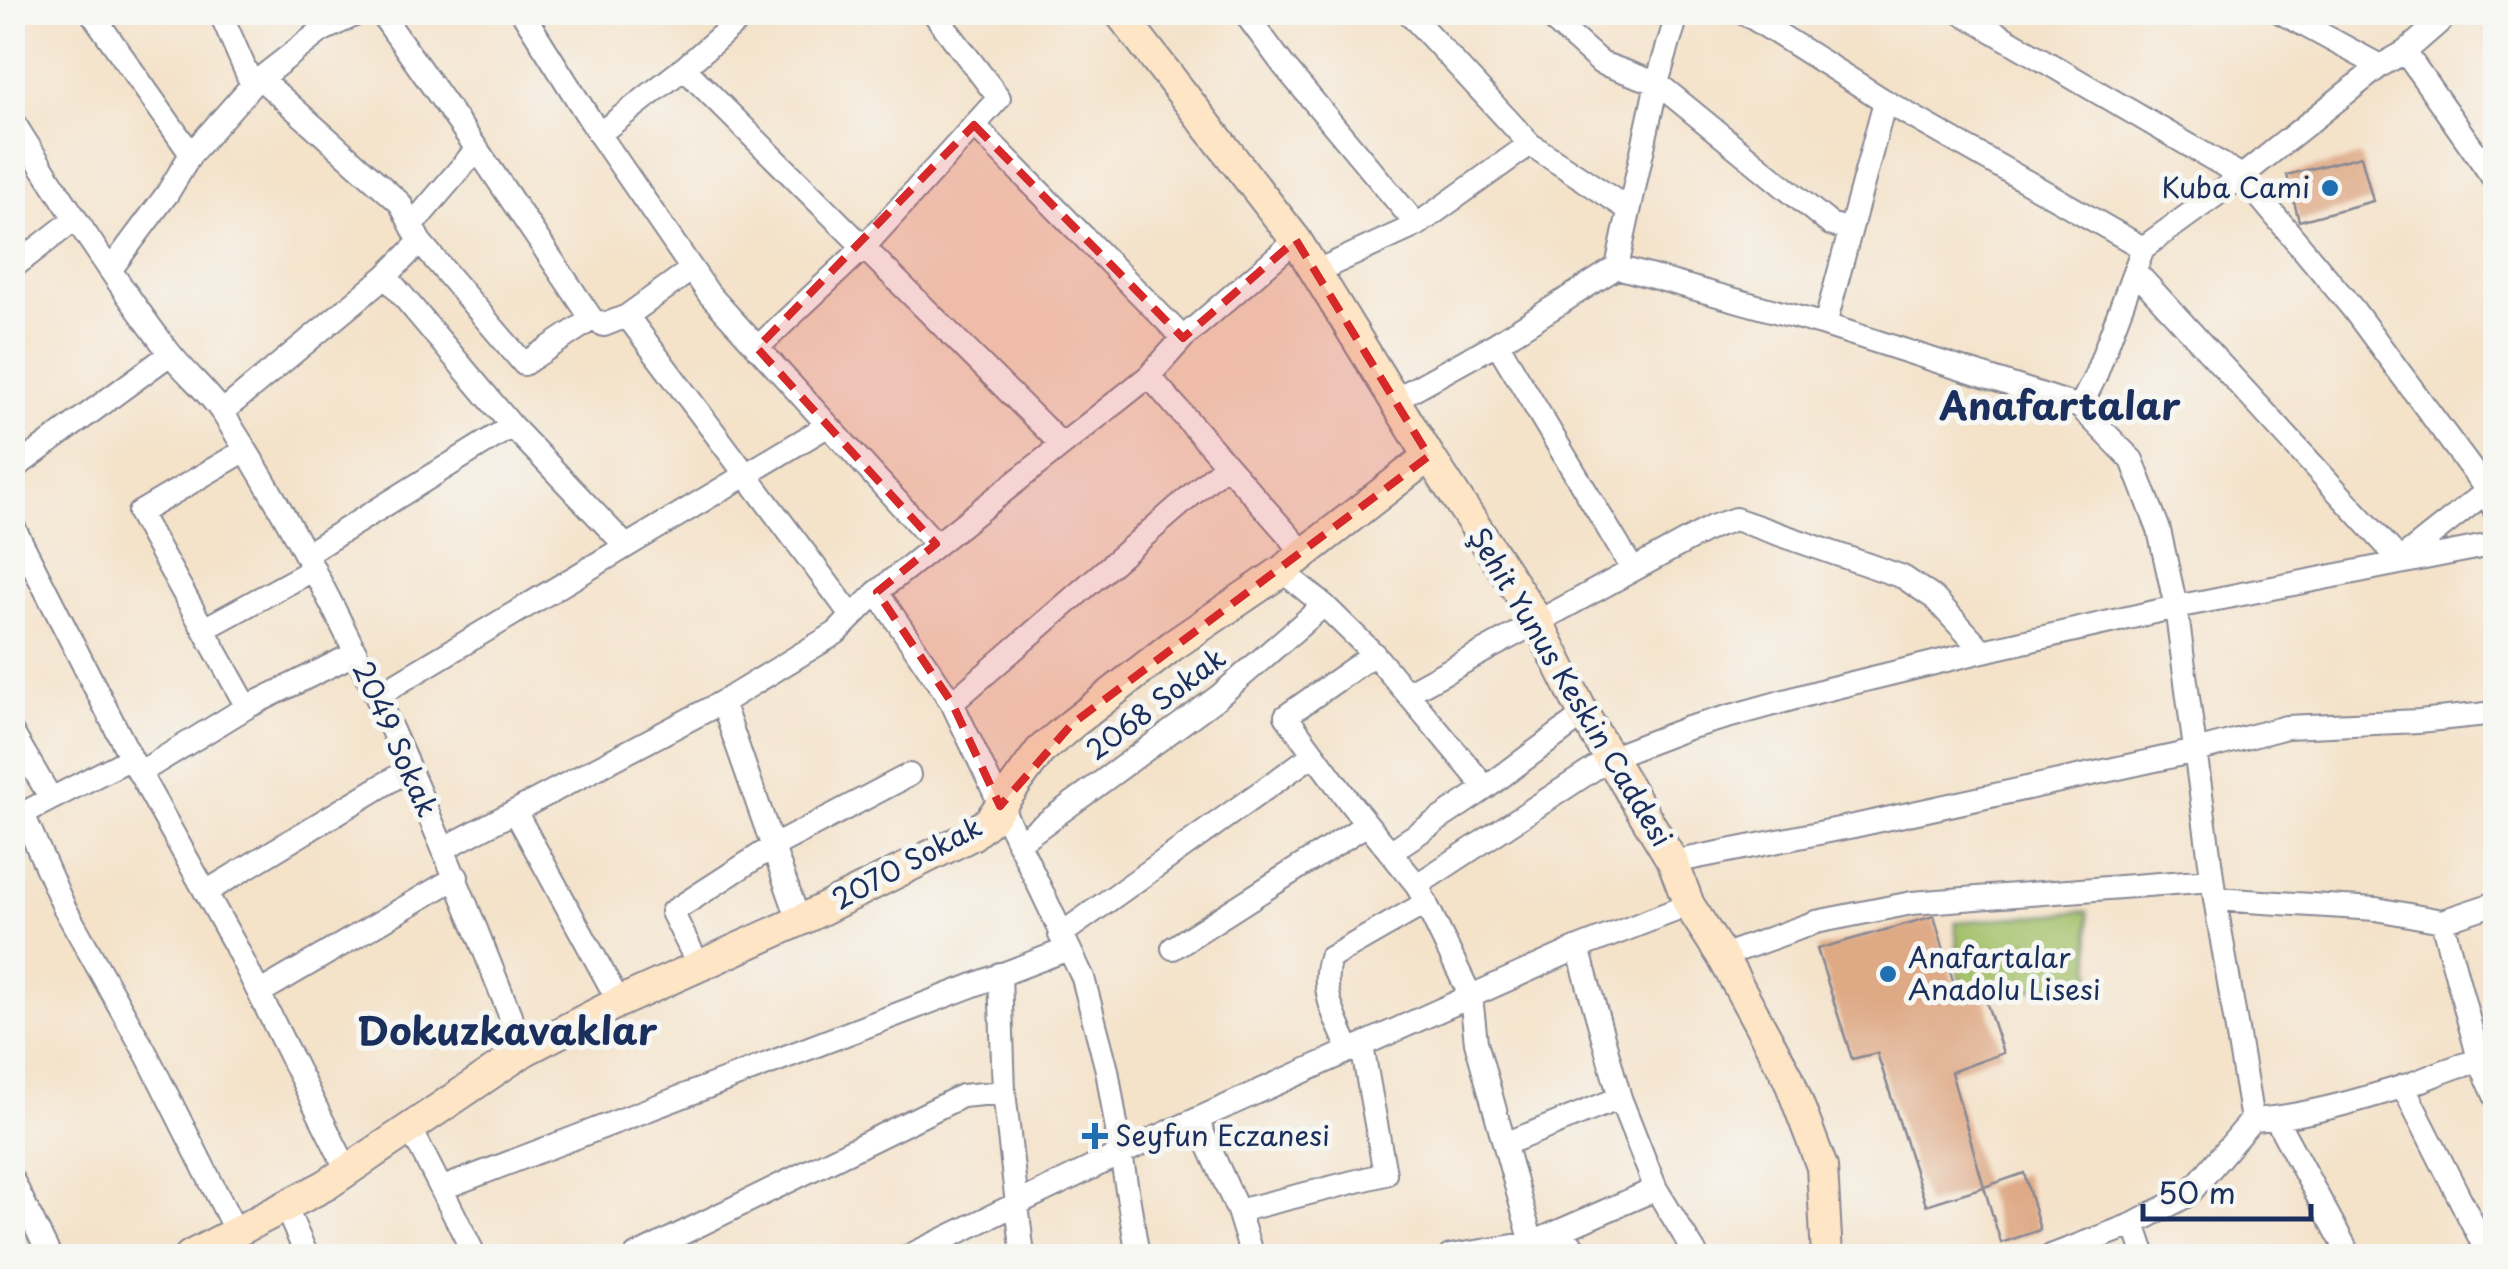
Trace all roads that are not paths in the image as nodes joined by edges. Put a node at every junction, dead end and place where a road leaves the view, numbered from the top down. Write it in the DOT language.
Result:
graph roads {
  1 [pos="91,12"];
  2 [pos="220,12"];
  3 [pos="362,12"];
  4 [pos="380,12"];
  5 [pos="522,12"];
  6 [pos="933,12"];
  7 [pos="1119,12"];
  8 [pos="1244,12"];
  9 [pos="1408,12"];
  10 [pos="1544,12"];
  11 [pos="1678,12"];
  12 [pos="1742,12"];
  13 [pos="1960,12"];
  14 [pos="2280,12"];
  15 [pos="2451,12"];
  16 [pos="738,15"];
  17 [pos="318,22"];
  18 [pos="2405,52"];
  19 [pos="2380,66"];
  20 [pos="684,68"];
  21 [pos="257,83"];
  22 [pos="1658,83"];
  23 [pos="1885,101"];
  24 [pos="12,120"];
  25 [pos="974,125"];
  26 [pos="599,134"];
  27 [pos="1530,144"];
  28 [pos="477,148"];
  29 [pos="191,154"];
  30 [pos="2242,176"];
  31 [pos="2496,182"];
  32 [pos="1628,209"];
  33 [pos="75,218"];
  34 [pos="1418,225"];
  35 [pos="1848,230"];
  36 [pos="416,233"];
  37 [pos="1296,240"];
  38 [pos="863,248"];
  39 [pos="2139,260"];
  40 [pos="1617,267"];
  41 [pos="12,268"];
  42 [pos="111,269"];
  43 [pos="692,269"];
  44 [pos="1318,271"];
  45 [pos="386,276"];
  46 [pos="627,316"];
  47 [pos="592,319"];
  48 [pos="1825,325"];
  49 [pos="1183,338"];
  50 [pos="1497,342"];
  51 [pos="757,348"];
  52 [pos="170,354"];
  53 [pos="1148,376"];
  54 [pos="1394,400"];
  55 [pos="2080,407"];
  56 [pos="222,412"];
  57 [pos="512,426"];
  58 [pos="827,426"];
  59 [pos="1062,445"];
  60 [pos="244,451"];
  61 [pos="1428,456"];
  62 [pos="1226,465"];
  63 [pos="12,470"];
  64 [pos="748,473"];
  65 [pos="2490,486"];
  66 [pos="2496,514"];
  67 [pos="12,524"];
  68 [pos="936,544"];
  69 [pos="2496,544"];
  70 [pos="626,546"];
  71 [pos="2400,560"];
  72 [pos="310,561"];
  73 [pos="1293,562"];
  74 [pos="1634,570"];
  75 [pos="877,592"];
  76 [pos="1324,605"];
  77 [pos="2176,606"];
  78 [pos="852,616"];
  79 [pos="1537,620"];
  80 [pos="204,630"];
  81 [pos="1983,650"];
  82 [pos="356,653"];
  83 [pos="1374,654"];
  84 [pos="1406,693"];
  85 [pos="378,695"];
  86 [pos="722,702"];
  87 [pos="952,703"];
  88 [pos="247,707"];
  89 [pos="2496,713"];
  90 [pos="1584,715"];
  91 [pos="12,732"];
  92 [pos="2196,751"];
  93 [pos="1314,754"];
  94 [pos="1612,757"];
  95 [pos="135,765"];
  96 [pos="408,770"];
  97 [pos="909,776"];
  98 [pos="1486,788"];
  99 [pos="50,797"];
  100 [pos="1000,806"];
  101 [pos="516,813"];
  102 [pos="18,816"];
  103 [pos="1367,824"];
  104 [pos="1018,843"];
  105 [pos="774,846"];
  106 [pos="445,848"];
  107 [pos="1390,852"];
  108 [pos="1673,862"];
  109 [pos="456,877"];
  110 [pos="2214,889"];
  111 [pos="206,892"];
  112 [pos="1421,894"];
  113 [pos="2496,903"];
  114 [pos="1688,904"];
  115 [pos="799,921"];
  116 [pos="2442,921"];
  117 [pos="1064,942"];
  118 [pos="1173,948"];
  119 [pos="1578,948"];
  120 [pos="1722,956"];
  121 [pos="699,966"];
  122 [pos="1000,974"];
  123 [pos="258,993"];
  124 [pos="1471,997"];
  125 [pos="619,1002"];
  126 [pos="1356,1049"];
  127 [pos="524,1051"];
  128 [pos="2487,1059"];
  129 [pos="2403,1086"];
  130 [pos="1004,1092"];
  131 [pos="1620,1098"];
  132 [pos="2496,1098"];
  133 [pos="2264,1119"];
  134 [pos="1197,1120"];
  135 [pos="410,1127"];
  136 [pos="1505,1144"];
  137 [pos="1122,1153"];
  138 [pos="347,1170"];
  139 [pos="12,1179"];
  140 [pos="443,1188"];
  141 [pos="1656,1189"];
  142 [pos="1016,1205"];
  143 [pos="286,1206"];
  144 [pos="1238,1211"];
  145 [pos="2134,1224"];
  146 [pos="236,1232"];
  147 [pos="1532,1243"];
  148 [pos="50,1256"];
  149 [pos="190,1256"];
  150 [pos="307,1256"];
  151 [pos="475,1256"];
  152 [pos="636,1256"];
  153 [pos="909,1256"];
  154 [pos="1023,1256"];
  155 [pos="1138,1256"];
  156 [pos="1252,1256"];
  157 [pos="1450,1256"];
  158 [pos="1582,1256"];
  159 [pos="1697,1256"];
  160 [pos="1827,1256"];
  161 [pos="2050,1256"];
  162 [pos="2145,1256"];
  163 [pos="2350,1256"];
  164 [pos="2489,1256"];
  1 -- 29 [label="street"];
  2 -- 21 [label="street"];
  3 -- 17 [label="street"];
  4 -- 28 [label="street"];
  5 -- 26 [label="street"];
  6 -- 25 [label="street"];
  7 -- 37 [label="street, Şehit Yunus Keskin Caddesi"];
  8 -- 34 [label="street"];
  9 -- 27 [label="street"];
  10 -- 22 [label="street"];
  11 -- 22 [label="street"];
  12 -- 23 [label="street"];
  13 -- 30 [label="street"];
  14 -- 19 [label="street"];
  15 -- 18 [label="street"];
  16 -- 20 [label="street"];
  17 -- 21 [label="street"];
  18 -- 19 [label="street"];
  18 -- 31 [label="street"];
  19 -- 30 [label="street"];
  20 -- 26 [label="street"];
  20 -- 38 [label="street"];
  21 -- 29 [label="street"];
  21 -- 36 [label="street"];
  22 -- 32 [label="street"];
  22 -- 35 [label="street"];
  23 -- 35 [label="street"];
  23 -- 39 [label="street"];
  24 -- 33 [label="street, 2049 Sokak"];
  25 -- 38 [label="street"];
  25 -- 49 [label="street"];
  26 -- 43 [label="street"];
  27 -- 32 [label="street"];
  27 -- 34 [label="street"];
  28 -- 36 [label="street"];
  28 -- 47 [label="street"];
  29 -- 42 [label="street"];
  30 -- 39 [label="street"];
  30 -- 65 [label="street"];
  32 -- 40 [label="street"];
  33 -- 41 [label="street"];
  33 -- 42 [label="street, 2049 Sokak"];
  34 -- 44 [label="street"];
  35 -- 48 [label="street"];
  36 -- 45 [label="street"];
  36 -- 47 [label="street"];
  37 -- 44 [label="street, Şehit Yunus Keskin Caddesi"];
  37 -- 49 [label="street"];
  38 -- 51 [label="street"];
  38 -- 59 [label="street"];
  39 -- 55 [label="street"];
  39 -- 71 [label="street"];
  40 -- 48 [label="street"];
  40 -- 50 [label="street"];
  42 -- 52 [label="street, 2049 Sokak"];
  43 -- 46 [label="street"];
  43 -- 51 [label="street"];
  44 -- 54 [label="street, Şehit Yunus Keskin Caddesi"];
  45 -- 56 [label="street"];
  45 -- 57 [label="street"];
  46 -- 47 [label="street"];
  46 -- 64 [label="street"];
  48 -- 55 [label="street"];
  49 -- 53 [label="street"];
  50 -- 54 [label="street"];
  50 -- 74 [label="street"];
  51 -- 58 [label="street"];
  52 -- 56 [label="street, 2049 Sokak"];
  52 -- 63 [label="street"];
  53 -- 59 [label="street"];
  53 -- 62 [label="street"];
  54 -- 61 [label="street, Şehit Yunus Keskin Caddesi"];
  55 -- 77 [label="street"];
  56 -- 60 [label="street, 2049 Sokak"];
  57 -- 70 [label="street"];
  57 -- 72 [label="street"];
  58 -- 64 [label="street"];
  58 -- 68 [label="street"];
  59 -- 68 [label="street"];
  60 -- 72 [label="street, 2049 Sokak"];
  60 -- 80 [label="street"];
  61 -- 73 [label="street, 2070 Sokak"];
  61 -- 79 [label="street, Şehit Yunus Keskin Caddesi"];
  62 -- 73 [label="street"];
  62 -- 87 [label="street"];
  64 -- 70 [label="street"];
  64 -- 78 [label="street"];
  65 -- 66 [label="street"];
  65 -- 71 [label="street"];
  67 -- 95 [label="street"];
  68 -- 75 [label="street"];
  69 -- 71 [label="street"];
  70 -- 85 [label="street"];
  71 -- 77 [label="street"];
  72 -- 80 [label="street"];
  72 -- 82 [label="street, 2049 Sokak"];
  73 -- 76 [label="street"];
  73 -- 100 [label="street, 2070 Sokak"];
  74 -- 79 [label="street"];
  74 -- 81 [label="street"];
  75 -- 78 [label="street"];
  75 -- 87 [label="street"];
  76 -- 83 [label="street"];
  76 -- 104 [label="street, 2068 Sokak"];
  77 -- 81 [label="street"];
  77 -- 92 [label="street"];
  78 -- 86 [label="street"];
  79 -- 84 [label="street"];
  79 -- 90 [label="street, Şehit Yunus Keskin Caddesi"];
  80 -- 88 [label="street"];
  81 -- 94 [label="street"];
  82 -- 85 [label="street, 2049 Sokak"];
  82 -- 88 [label="street"];
  83 -- 84 [label="street"];
  83 -- 93 [label="street"];
  84 -- 98 [label="street"];
  85 -- 96 [label="street, 2049 Sokak"];
  86 -- 101 [label="street"];
  86 -- 105 [label="street"];
  87 -- 100 [label="street"];
  88 -- 95 [label="street"];
  89 -- 92 [label="street"];
  90 -- 94 [label="street, Şehit Yunus Keskin Caddesi"];
  90 -- 98 [label="street"];
  91 -- 99 [label="street"];
  92 -- 108 [label="street"];
  92 -- 110 [label="street"];
  93 -- 103 [label="street"];
  93 -- 117 [label="street"];
  94 -- 108 [label="street, Şehit Yunus Keskin Caddesi"];
  94 -- 112 [label="street"];
  95 -- 99 [label="street"];
  95 -- 111 [label="street"];
  96 -- 106 [label="street, 2049 Sokak"];
  96 -- 111 [label="street"];
  97 -- 105 [label="street"];
  98 -- 107 [label="street"];
  99 -- 102 [label="street"];
  100 -- 104 [label="street"];
  100 -- 115 [label="street, 2070 Sokak"];
  101 -- 106 [label="street"];
  101 -- 125 [label="street"];
  102 -- 146 [label="street"];
  103 -- 107 [label="street"];
  103 -- 118 [label="street"];
  104 -- 117 [label="street"];
  105 -- 115 [label="street"];
  105 -- 121 [label="street"];
  106 -- 109 [label="street, 2049 Sokak"];
  107 -- 112 [label="street"];
  108 -- 114 [label="street, Şehit Yunus Keskin Caddesi"];
  109 -- 123 [label="street"];
  109 -- 127 [label="street, 2049 Sokak"];
  110 -- 116 [label="street"];
  110 -- 120 [label="street"];
  110 -- 133 [label="street"];
  111 -- 123 [label="street"];
  112 -- 124 [label="street"];
  112 -- 126 [label="street"];
  113 -- 116 [label="street"];
  114 -- 119 [label="street"];
  114 -- 120 [label="street, Şehit Yunus Keskin Caddesi"];
  115 -- 121 [label="street, 2070 Sokak"];
  116 -- 128 [label="street"];
  117 -- 122 [label="street"];
  117 -- 137 [label="street"];
  119 -- 124 [label="street"];
  119 -- 131 [label="street"];
  120 -- 160 [label="street, Şehit Yunus Keskin Caddesi"];
  121 -- 125 [label="street, 2070 Sokak"];
  122 -- 130 [label="street"];
  122 -- 140 [label="street"];
  123 -- 138 [label="street"];
  124 -- 126 [label="street"];
  124 -- 136 [label="street"];
  125 -- 127 [label="street, 2070 Sokak"];
  126 -- 134 [label="street"];
  126 -- 144 [label="street"];
  127 -- 135 [label="street"];
  128 -- 129 [label="street"];
  128 -- 132 [label="street"];
  129 -- 133 [label="street"];
  129 -- 164 [label="street"];
  130 -- 142 [label="street"];
  130 -- 152 [label="street"];
  131 -- 136 [label="street"];
  131 -- 141 [label="street"];
  133 -- 145 [label="street"];
  133 -- 163 [label="street"];
  134 -- 137 [label="street"];
  134 -- 144 [label="street"];
  135 -- 138 [label="street"];
  135 -- 140 [label="street"];
  136 -- 147 [label="street"];
  137 -- 142 [label="street"];
  137 -- 155 [label="street"];
  138 -- 143 [label="street"];
  139 -- 148 [label="street"];
  140 -- 151 [label="street"];
  141 -- 147 [label="street"];
  141 -- 159 [label="street"];
  142 -- 153 [label="street"];
  142 -- 154 [label="street"];
  143 -- 146 [label="street"];
  143 -- 150 [label="street"];
  144 -- 156 [label="street"];
  145 -- 161 [label="street"];
  145 -- 162 [label="street"];
  146 -- 149 [label="street"];
  147 -- 157 [label="street"];
  147 -- 158 [label="street"];
}
